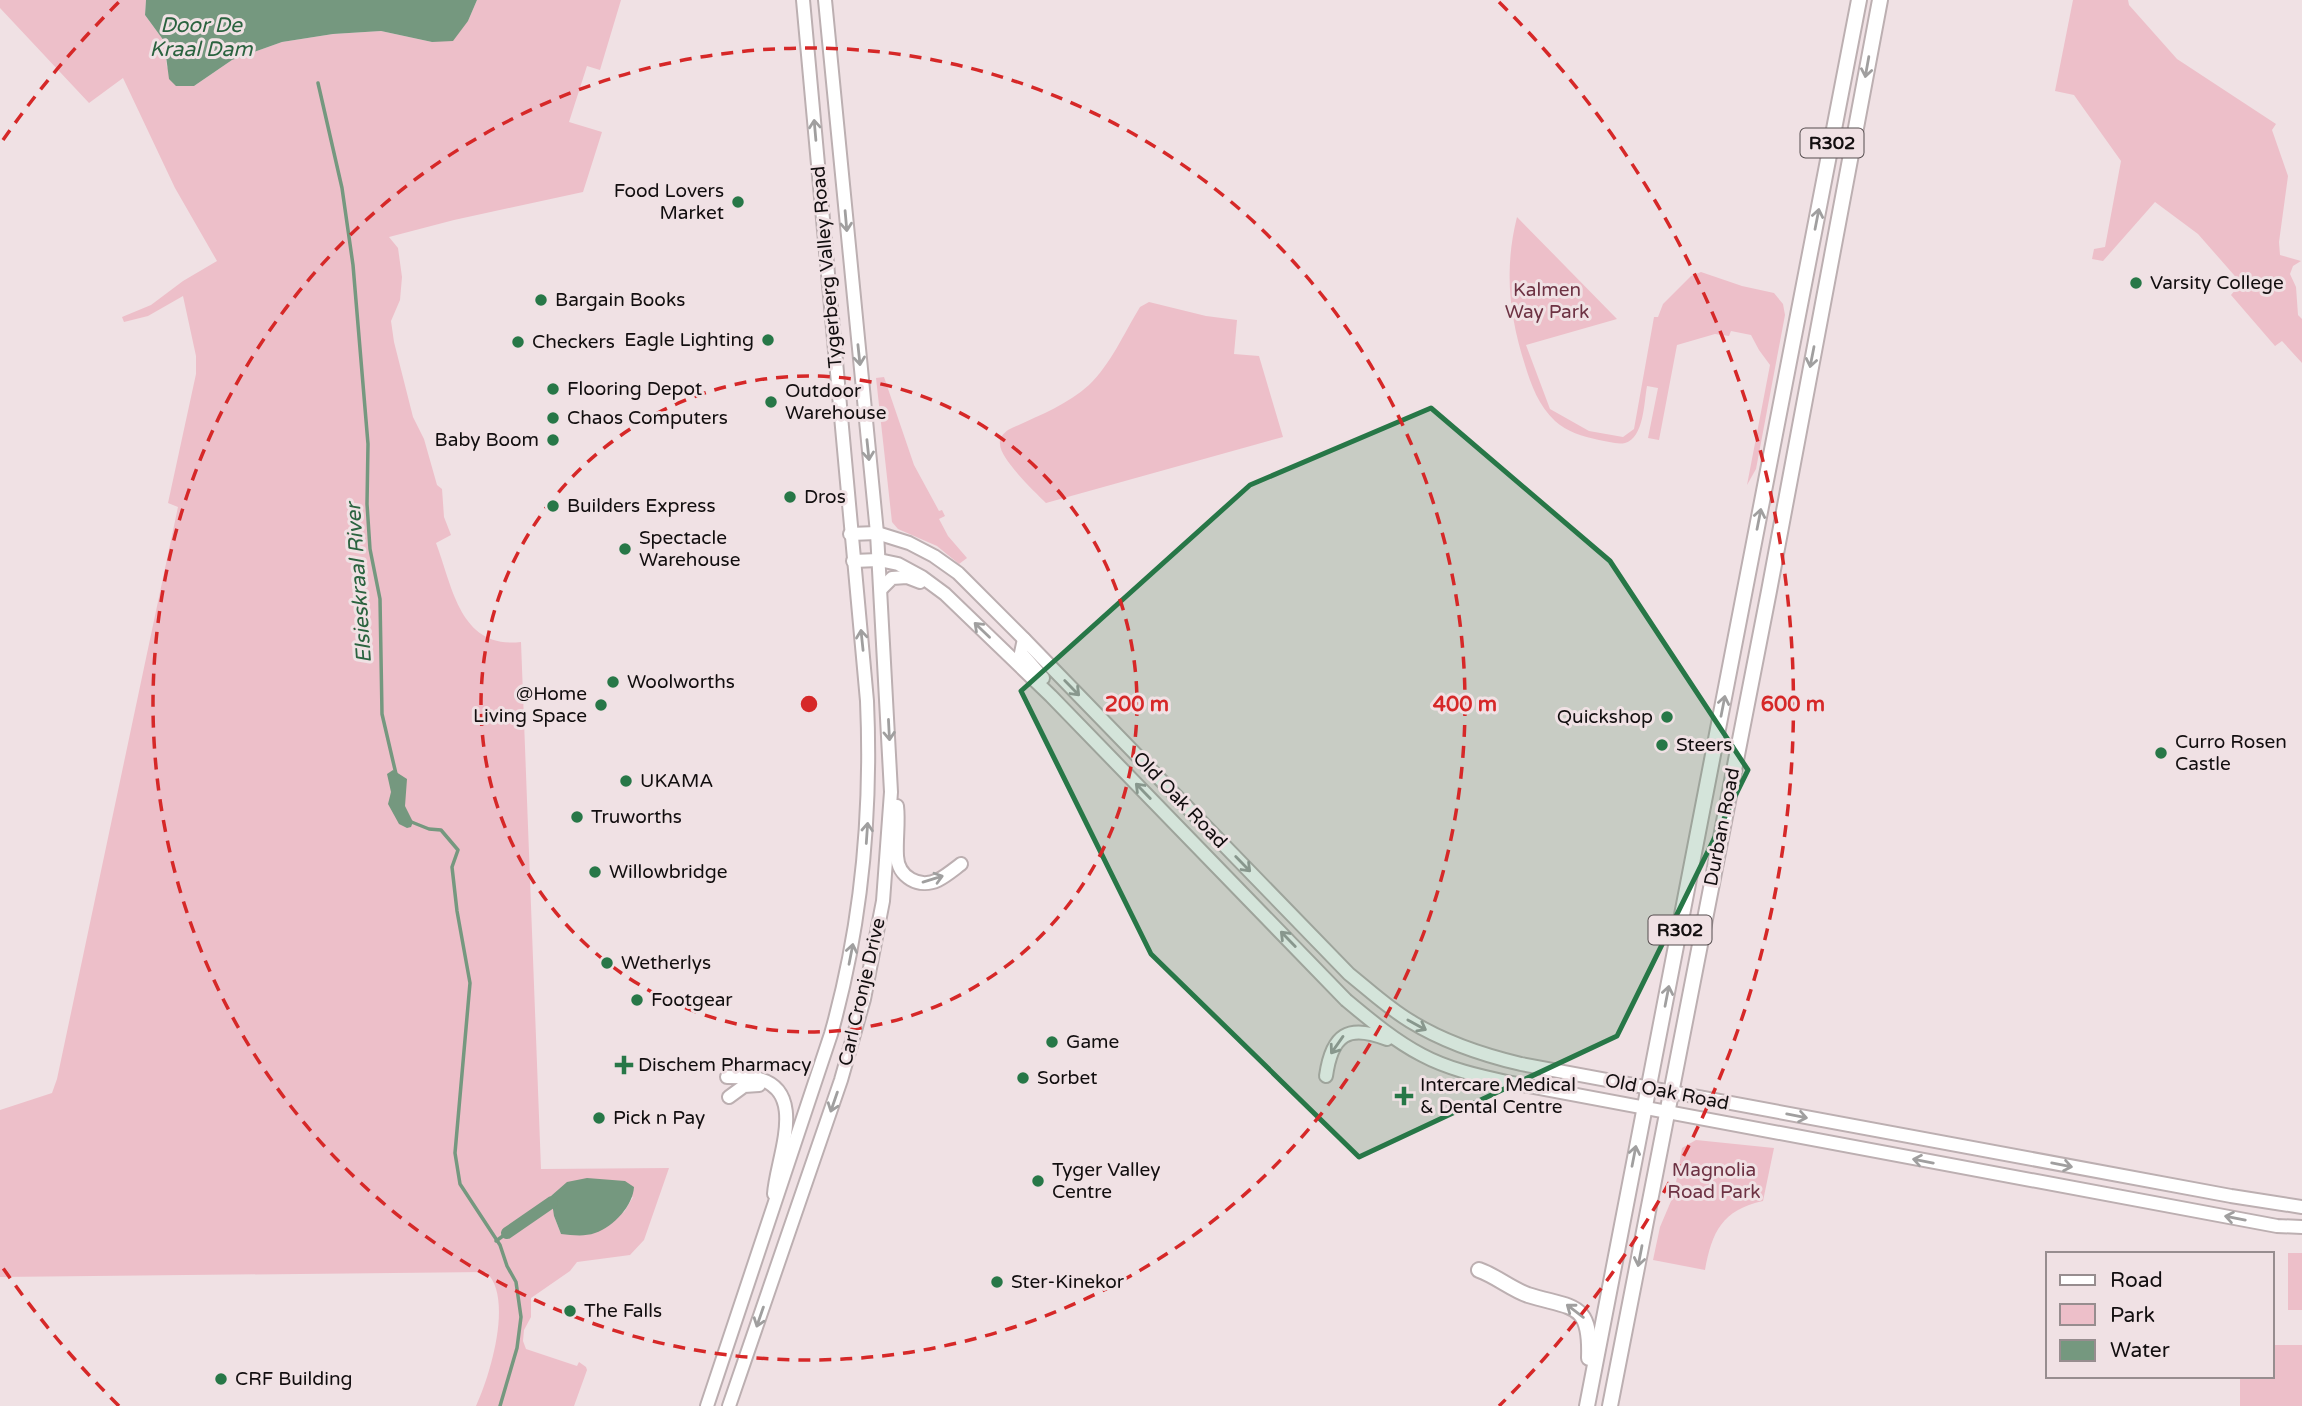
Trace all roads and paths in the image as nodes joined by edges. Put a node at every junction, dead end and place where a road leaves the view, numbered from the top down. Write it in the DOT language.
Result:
graph roads {
  1 [pos="803,0"];
  2 [pos="825,0"];
  3 [pos="1859,0"];
  4 [pos="1880,0"];
  5 [pos="877,533"];
  6 [pos="850,534"];
  7 [pos="879,560"];
  8 [pos="853,561"];
  9 [pos="881,589"];
  10 [pos="945,594"];
  11 [pos="1024,639"];
  12 [pos="1051,696"];
  13 [pos="891,792"];
  14 [pos="961,864"];
  15 [pos="1410,1048"];
  16 [pos="1326,1076"];
  17 [pos="727,1077"];
  18 [pos="766,1082"];
  19 [pos="1648,1087"];
  20 [pos="1671,1092"];
  21 [pos="729,1097"];
  22 [pos="1644,1108"];
  23 [pos="1668,1112"];
  24 [pos="2302,1207"];
  25 [pos="772,1213"];
  26 [pos="2302,1227"];
  27 [pos="1479,1270"];
  28 [pos="1587,1402"];
  29 [pos="708,1406"];
  30 [pos="730,1406"];
  31 [pos="1610,1406"];
  6 -- 1 [label="main road, Tygerberg Valley Road, one-way"];
  2 -- 5 [label="main road, Tygerberg Valley Road, one-way"];
  19 -- 3 [label="main road, Durban Road / R302, one-way"];
  4 -- 20 [label="main road, Durban Road / R302, one-way"];
  5 -- 6 [label="main road, Old Oak Road"];
  5 -- 7 [label="main road, Tygerberg Valley Road"];
  5 -- 11 [label="main road, Old Oak Road"];
  6 -- 8 [label="main road, Tygerberg Valley Road"];
  7 -- 8 [label="main road, Old Oak Road"];
  7 -- 9 [label="main road, Carl Cronje Drive"];
  7 -- 10 [label="main road, Old Oak Road"];
  25 -- 8 [label="main road, Carl Cronje Drive, one-way"];
  9 -- 10 [label="main road"];
  9 -- 13 [label="main road, Carl Cronje Drive, one-way"];
  12 -- 10 [label="main road, Old Oak Road, one-way"];
  11 -- 12 [label="main road"];
  11 -- 19 [label="main road, Old Oak Road, one-way"];
  15 -- 12 [label="main road, Old Oak Road, one-way"];
  13 -- 14 [label="main road, one-way"];
  13 -- 30 [label="main road, Carl Cronje Drive, one-way"];
  15 -- 16 [label="main road, one-way"];
  15 -- 22 [label="main road, Old Oak Road"];
  17 -- 18 [label="main road"];
  18 -- 21 [label="main road"];
  18 -- 25 [label="main road"];
  19 -- 20 [label="main road, Old Oak Road"];
  19 -- 22 [label="main road, Durban Road / R302"];
  20 -- 23 [label="main road, Durban Road / R302"];
  20 -- 24 [label="main road, Old Oak Road, one-way"];
  22 -- 23 [label="main road, Old Oak Road"];
  28 -- 22 [label="main road, Durban Road / R302, one-way"];
  26 -- 23 [label="main road, Old Oak Road, one-way"];
  23 -- 31 [label="main road, Durban Road / R302, one-way"];
  25 -- 29 [label="main road, Carl Cronje Drive"];
  28 -- 27 [label="main road, one-way"];
}
